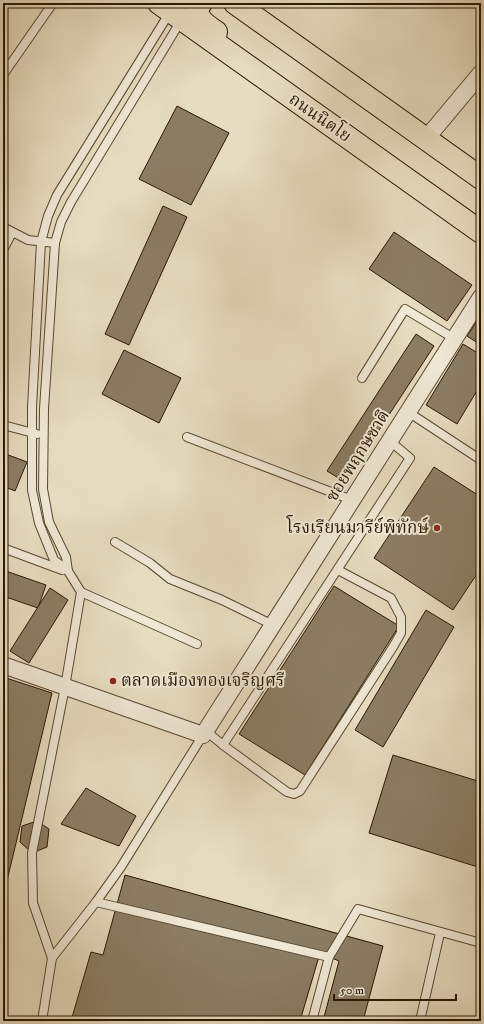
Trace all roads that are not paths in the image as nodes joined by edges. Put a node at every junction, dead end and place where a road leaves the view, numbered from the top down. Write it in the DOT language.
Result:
graph roads {
  1 [pos="53,3"];
  2 [pos="201,3"];
  3 [pos="224,3"];
  4 [pos="247,6"];
  5 [pos="175,9"];
  6 [pos="481,72"];
  7 [pos="3,75"];
  8 [pos="425,140"];
  9 [pos="481,178"];
  10 [pos="481,217"];
  11 [pos="3,227"];
  12 [pos="481,232"];
  13 [pos="12,233"];
  14 [pos="41,242"];
  15 [pos="55,243"];
  16 [pos="3,250"];
  17 [pos="481,297"];
  18 [pos="454,339"];
  19 [pos="362,378"];
  20 [pos="408,412"];
  21 [pos="3,425"];
  22 [pos="32,434"];
  23 [pos="44,434"];
  24 [pos="187,437"];
  25 [pos="390,441"];
  26 [pos="481,460"];
  27 [pos="352,500"];
  28 [pos="115,542"];
  29 [pos="3,548"];
  30 [pos="338,570"];
  31 [pos="68,572"];
  32 [pos="81,592"];
  33 [pos="273,625"];
  34 [pos="197,644"];
  35 [pos="3,665"];
  36 [pos="65,687"];
  37 [pos="204,733"];
  38 [pos="223,745"];
  39 [pos="96,902"];
  40 [pos="440,933"];
  41 [pos="481,943"];
  42 [pos="330,957"];
  43 [pos="52,958"];
  44 [pos="42,1021"];
  45 [pos="312,1021"];
  46 [pos="420,1021"];
  1 -- 7 [label="lane"];
  2 -- 10 [label="main road"];
  3 -- 4 [label="main road"];
  4 -- 8 [label="main road"];
  5 -- 12 [label="main road, ถนนนิตโย"];
  5 -- 14 [label="lane"];
  5 -- 15 [label="lane"];
  6 -- 8 [label="street"];
  8 -- 9 [label="main road"];
  11 -- 13 [label="lane"];
  13 -- 14 [label="lane"];
  13 -- 16 [label="lane"];
  14 -- 15 [label="lane"];
  14 -- 22 [label="lane"];
  15 -- 23 [label="lane"];
  17 -- 18 [label="street, ซอยพฤกษชาติ"];
  18 -- 19 [label="lane"];
  18 -- 20 [label="street, ซอยพฤกษชาติ"];
  20 -- 25 [label="street, ซอยพฤกษชาติ"];
  20 -- 26 [label="lane"];
  21 -- 22 [label="lane"];
  22 -- 23 [label="lane"];
  22 -- 31 [label="lane"];
  23 -- 31 [label="lane"];
  24 -- 27 [label="lane"];
  25 -- 27 [label="street, ซอยพฤกษชาติ"];
  25 -- 30 [label="lane"];
  27 -- 33 [label="street, ซอยพฤกษชาติ"];
  28 -- 33 [label="lane"];
  29 -- 31 [label="lane"];
  30 -- 38 [label="lane"];
  30 -- 38 [label="lane"];
  31 -- 32 [label="lane"];
  32 -- 34 [label="lane"];
  32 -- 36 [label="lane"];
  33 -- 37 [label="street, ซอยพฤกษชาติ"];
  35 -- 36 [label="street"];
  36 -- 37 [label="street"];
  36 -- 43 [label="lane"];
  37 -- 38 [label="lane"];
  37 -- 39 [label="lane"];
  39 -- 42 [label="lane"];
  39 -- 43 [label="lane"];
  40 -- 41 [label="lane"];
  40 -- 42 [label="lane"];
  40 -- 46 [label="lane"];
  42 -- 45 [label="lane"];
  43 -- 44 [label="lane"];
}
